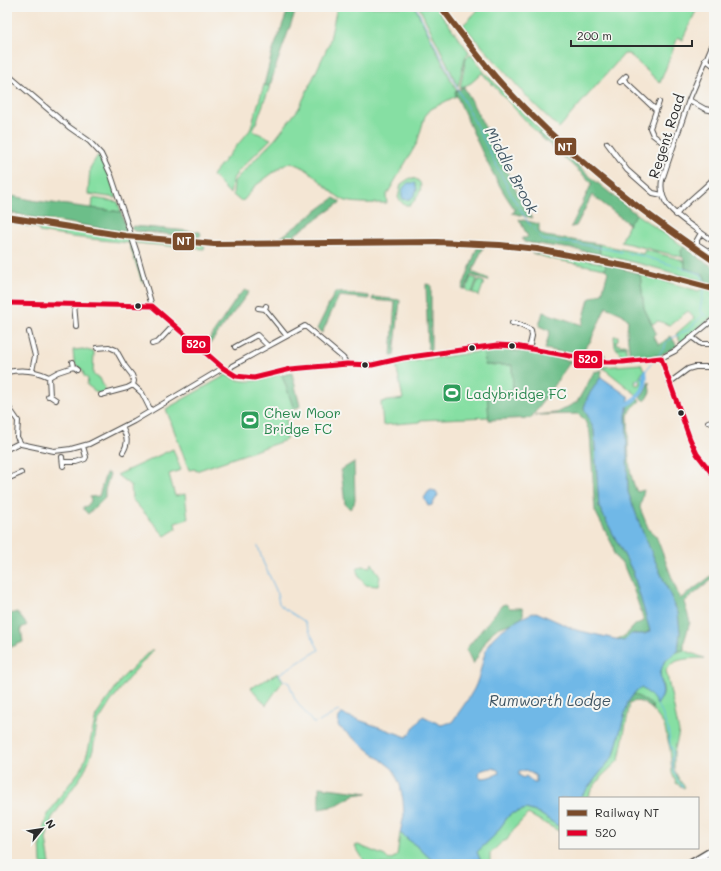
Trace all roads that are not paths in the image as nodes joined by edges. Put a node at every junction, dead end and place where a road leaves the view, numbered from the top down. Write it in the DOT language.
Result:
graph roads {
  1 [pos="714,41"];
  2 [pos="705,59"];
  3 [pos="714,66"];
  4 [pos="7,74"];
  5 [pos="623,79"];
  6 [pos="689,100"];
  7 [pos="659,102"];
  8 [pos="656,110"];
  9 [pos="714,111"];
  10 [pos="607,144"];
  11 [pos="672,150"];
  12 [pos="714,178"];
  13 [pos="662,195"];
  14 [pos="676,215"];
  15 [pos="701,233"];
  16 [pos="714,241"];
  17 [pos="714,254"];
  18 [pos="7,303"];
  19 [pos="74,304"];
  20 [pos="152,306"];
  21 [pos="258,308"];
  22 [pos="714,319"];
  23 [pos="512,323"];
  24 [pos="174,325"];
  25 [pos="76,326"];
  26 [pos="29,332"];
  27 [pos="286,335"];
  28 [pos="239,337"];
  29 [pos="693,338"];
  30 [pos="242,342"];
  31 [pos="152,344"];
  32 [pos="714,344"];
  33 [pos="268,346"];
  34 [pos="235,347"];
  35 [pos="97,348"];
  36 [pos="529,349"];
  37 [pos="661,358"];
  38 [pos="347,364"];
  39 [pos="74,366"];
  40 [pos="222,368"];
  41 [pos="714,368"];
  42 [pos="32,371"];
  43 [pos="7,372"];
  44 [pos="228,372"];
  45 [pos="49,377"];
  46 [pos="669,383"];
  47 [pos="133,385"];
  48 [pos="101,396"];
  49 [pos="56,400"];
  50 [pos="7,405"];
  51 [pos="152,411"];
  52 [pos="714,420"];
  53 [pos="708,422"];
  54 [pos="122,427"];
  55 [pos="19,443"];
  56 [pos="83,446"];
  57 [pos="7,449"];
  58 [pos="123,452"];
  59 [pos="63,462"];
  60 [pos="21,473"];
  61 [pos="714,476"];
  62 [pos="7,479"];
  63 [pos="714,849"];
  64 [pos="714,856"];
  65 [pos="689,864"];
  66 [pos="700,864"];
  1 -- 2 [label="street, Regent Road"];
  2 -- 3 [label="street"];
  2 -- 6 [label="street, Regent Road"];
  4 -- 20 [label="street"];
  5 -- 8 [label="street"];
  6 -- 9 [label="street"];
  6 -- 11 [label="street, Regent Road"];
  7 -- 8 [label="street"];
  8 -- 11 [label="street"];
  10 -- 13 [label="street"];
  11 -- 13 [label="street, Regent Road"];
  12 -- 14 [label="street"];
  13 -- 14 [label="street, Regent Road"];
  14 -- 15 [label="street, Regent Road"];
  15 -- 16 [label="street, Regent Road"];
  15 -- 17 [label="street"];
  18 -- 19 [label="street"];
  19 -- 20 [label="street"];
  19 -- 25 [label="street"];
  20 -- 24 [label="street"];
  21 -- 27 [label="street"];
  22 -- 29 [label="street"];
  23 -- 36 [label="street"];
  24 -- 31 [label="street"];
  24 -- 40 [label="street"];
  26 -- 42 [label="street"];
  27 -- 33 [label="street"];
  27 -- 38 [label="street"];
  28 -- 30 [label="street"];
  29 -- 32 [label="street"];
  29 -- 37 [label="street"];
  30 -- 33 [label="street"];
  30 -- 34 [label="street"];
  33 -- 44 [label="street"];
  35 -- 47 [label="street"];
  36 -- 37 [label="street"];
  36 -- 38 [label="street"];
  37 -- 46 [label="street"];
  38 -- 44 [label="street"];
  39 -- 45 [label="street"];
  40 -- 44 [label="street"];
  40 -- 51 [label="street"];
  41 -- 46 [label="street"];
  42 -- 43 [label="street"];
  42 -- 45 [label="street"];
  45 -- 49 [label="street"];
  46 -- 61 [label="street"];
  47 -- 48 [label="street"];
  47 -- 51 [label="street"];
  50 -- 55 [label="street"];
  51 -- 54 [label="street"];
  52 -- 53 [label="street"];
  54 -- 56 [label="street"];
  54 -- 58 [label="street"];
  55 -- 56 [label="street"];
  55 -- 57 [label="street"];
  56 -- 59 [label="street"];
  60 -- 62 [label="street"];
  63 -- 65 [label="highway"];
  64 -- 66 [label="highway"];
}
